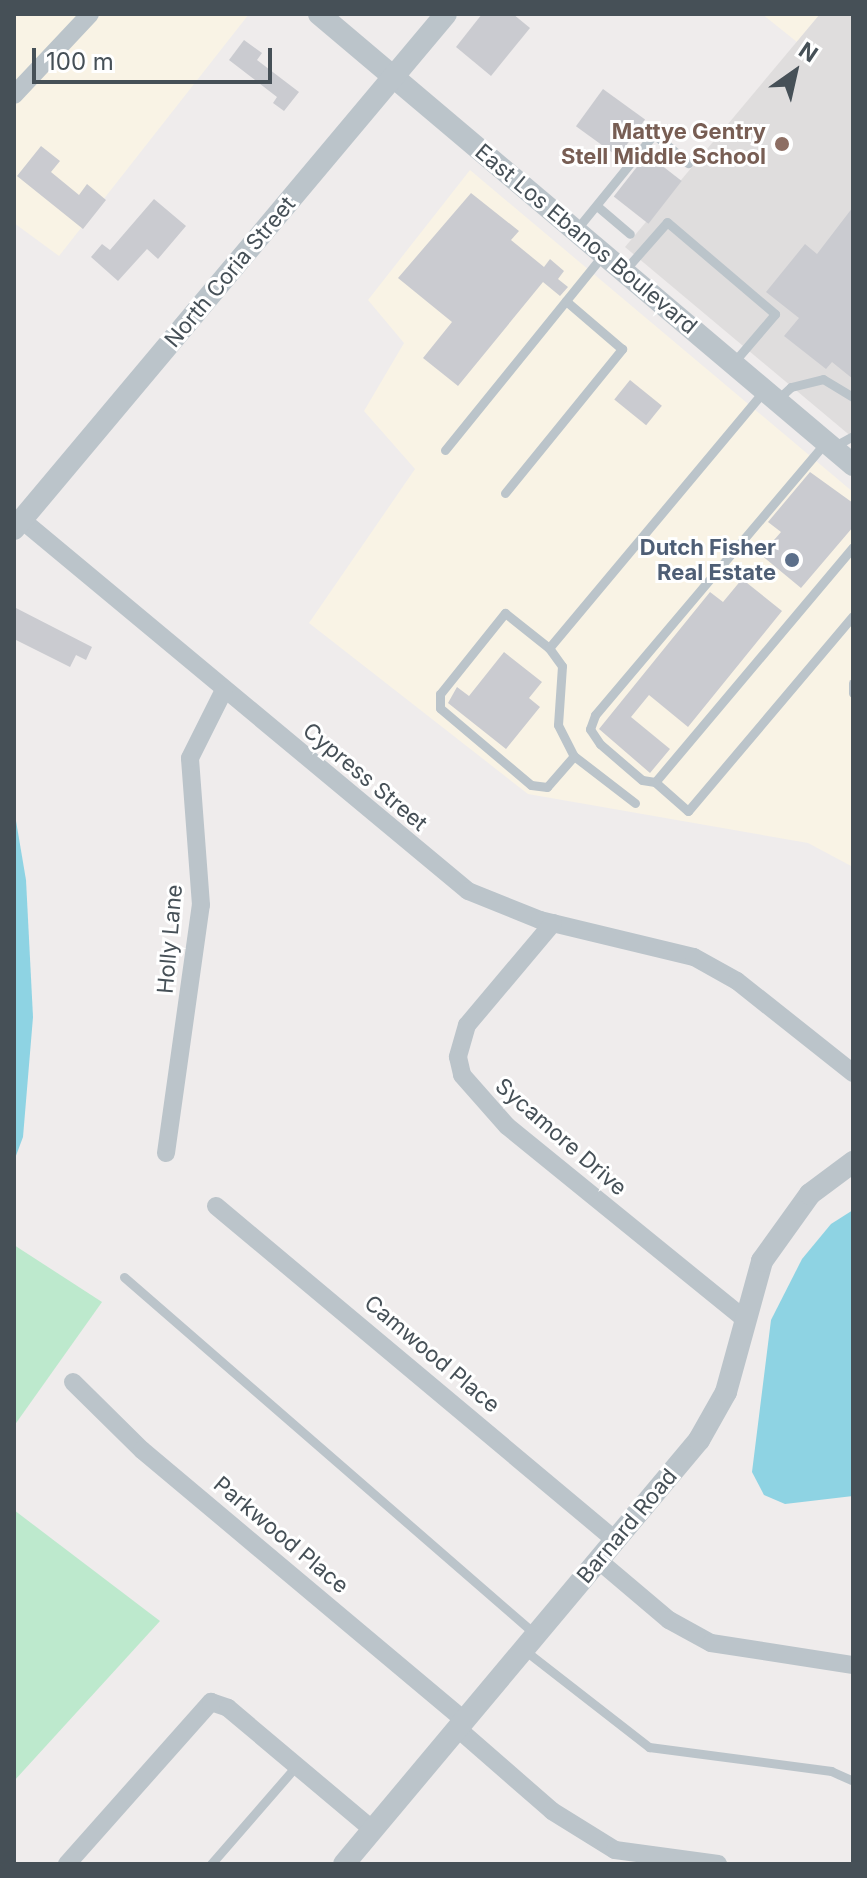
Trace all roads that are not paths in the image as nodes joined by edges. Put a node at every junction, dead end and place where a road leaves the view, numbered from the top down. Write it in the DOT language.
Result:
graph roads {
  1 [pos="90,14"];
  2 [pos="319,14"];
  3 [pos="446,14"];
  4 [pos="394,76"];
  5 [pos="14,95"];
  6 [pos="688,163"];
  7 [pos="597,206"];
  8 [pos="576,230"];
  9 [pos="630,234"];
  10 [pos="604,254"];
  11 [pos="624,271"];
  12 [pos="566,301"];
  13 [pos="733,363"];
  14 [pos="771,395"];
  15 [pos="853,397"];
  16 [pos="853,436"];
  17 [pos="829,445"];
  18 [pos="445,450"];
  19 [pos="853,465"];
  20 [pos="505,493"];
  21 [pos="18,525"];
  22 [pos="853,547"];
  23 [pos="853,616"];
  24 [pos="549,648"];
  25 [pos="853,683"];
  26 [pos="224,690"];
  27 [pos="853,693"];
  28 [pos="574,756"];
  29 [pos="655,782"];
  30 [pos="635,803"];
  31 [pos="553,923"];
  32 [pos="853,1073"];
  33 [pos="166,1153"];
  34 [pos="853,1162"];
  35 [pos="216,1206"];
  36 [pos="124,1277"];
  37 [pos="742,1317"];
  38 [pos="73,1382"];
  39 [pos="615,1540"];
  40 [pos="598,1560"];
  41 [pos="529,1642"];
  42 [pos="853,1665"];
  43 [pos="460,1724"];
  44 [pos="297,1765"];
  45 [pos="853,1781"];
  46 [pos="373,1830"];
  47 [pos="67,1864"];
  48 [pos="211,1864"];
  49 [pos="344,1864"];
  50 [pos="718,1864"];
  1 -- 5 [label="street"];
  2 -- 4 [label="street, East Los Ebanos Boulevard"];
  3 -- 4 [label="street, North Coria Street"];
  4 -- 8 [label="street, East Los Ebanos Boulevard"];
  4 -- 21 [label="street, North Coria Street"];
  6 -- 7 [label="lane"];
  7 -- 8 [label="lane"];
  7 -- 9 [label="lane"];
  8 -- 10 [label="street, East Los Ebanos Boulevard"];
  10 -- 11 [label="street, East Los Ebanos Boulevard"];
  10 -- 12 [label="lane"];
  11 -- 13 [label="street, East Los Ebanos Boulevard"];
  11 -- 13 [label="lane"];
  12 -- 18 [label="lane"];
  12 -- 20 [label="lane"];
  13 -- 14 [label="street, East Los Ebanos Boulevard"];
  14 -- 15 [label="lane"];
  14 -- 17 [label="street, East Los Ebanos Boulevard"];
  14 -- 24 [label="lane"];
  16 -- 17 [label="lane"];
  17 -- 19 [label="street, East Los Ebanos Boulevard"];
  17 -- 29 [label="lane"];
  21 -- 26 [label="street, Cypress Street"];
  22 -- 29 [label="lane"];
  23 -- 29 [label="lane"];
  24 -- 28 [label="lane"];
  24 -- 28 [label="lane"];
  25 -- 27 [label="lane"];
  26 -- 31 [label="street, Cypress Street"];
  26 -- 33 [label="street, Holly Lane"];
  28 -- 30 [label="lane"];
  31 -- 32 [label="street, Cypress Street"];
  31 -- 37 [label="street, Sycamore Drive"];
  34 -- 37 [label="street, Barnard Road"];
  35 -- 39 [label="street, Camwood Place"];
  36 -- 41 [label="lane"];
  37 -- 39 [label="street, Barnard Road"];
  38 -- 43 [label="street, Parkwood Place"];
  39 -- 40 [label="street, Barnard Road"];
  40 -- 41 [label="street, Barnard Road"];
  40 -- 42 [label="street"];
  41 -- 43 [label="street, Barnard Road"];
  41 -- 45 [label="lane"];
  43 -- 46 [label="street, Barnard Road"];
  43 -- 50 [label="street, Parkwood Place"];
  44 -- 46 [label="street"];
  44 -- 47 [label="street"];
  44 -- 48 [label="lane"];
  46 -- 49 [label="street, Barnard Road"];
}
